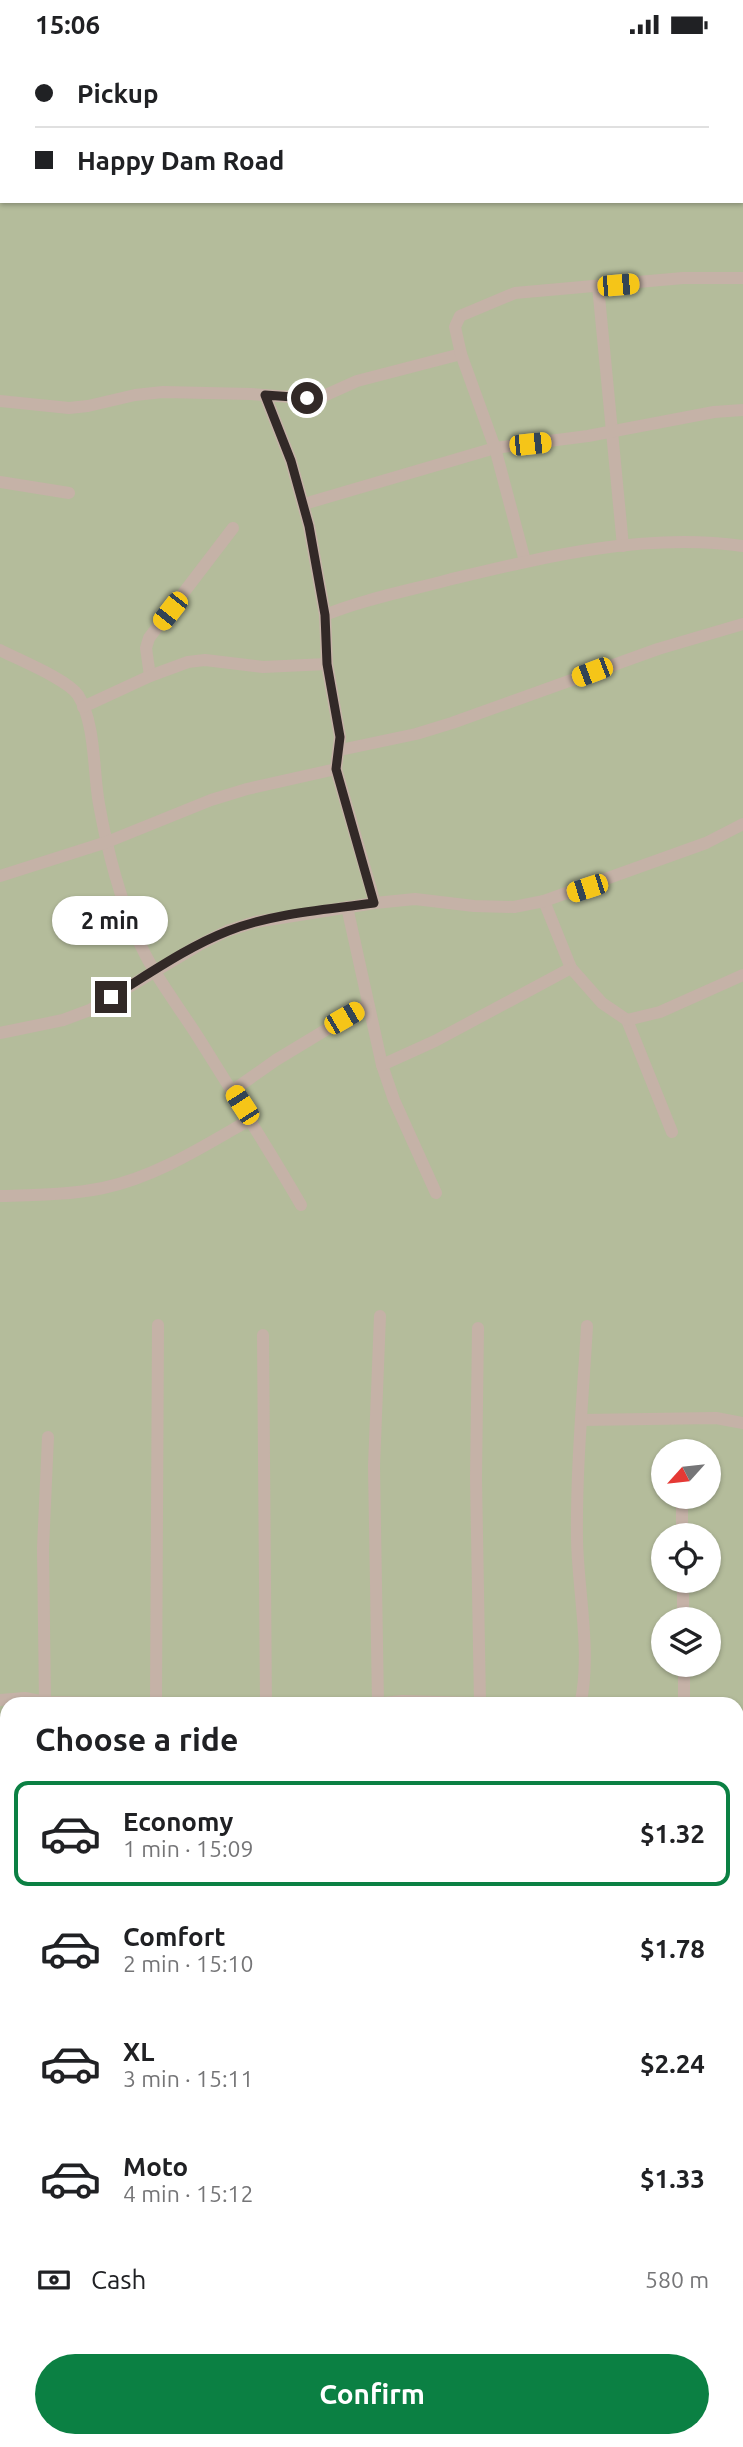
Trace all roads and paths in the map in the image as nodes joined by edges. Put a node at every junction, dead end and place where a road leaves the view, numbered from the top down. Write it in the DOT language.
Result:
graph roads {
  1 [pos="743,278"];
  2 [pos="598,286"];
  3 [pos="461,354"];
  4 [pos="265,395"];
  5 [pos="0,401"];
  6 [pos="743,410"];
  7 [pos="611,431"];
  8 [pos="495,448"];
  9 [pos="0,482"];
  10 [pos="69,493"];
  11 [pos="304,503"];
  12 [pos="233,528"];
  13 [pos="624,546"];
  14 [pos="743,546"];
  15 [pos="526,561"];
  16 [pos="325,615"];
  17 [pos="743,624"];
  18 [pos="0,650"];
  19 [pos="327,664"];
  20 [pos="150,676"];
  21 [pos="83,707"];
  22 [pos="340,750"];
  23 [pos="336,769"];
  24 [pos="741,829"];
  25 [pos="107,842"];
  26 [pos="0,876"];
  27 [pos="544,901"];
  28 [pos="374,903"];
  29 [pos="347,907"];
  30 [pos="571,968"];
  31 [pos="154,971"];
  32 [pos="743,975"];
  33 [pos="367,1005"];
  34 [pos="626,1020"];
  35 [pos="0,1033"];
  36 [pos="382,1065"];
  37 [pos="232,1091"];
  38 [pos="251,1119"];
  39 [pos="671,1132"];
  40 [pos="436,1193"];
  41 [pos="0,1196"];
  42 [pos="301,1205"];
  43 [pos="380,1316"];
  44 [pos="158,1325"];
  45 [pos="587,1326"];
  46 [pos="478,1328"];
  47 [pos="263,1335"];
  48 [pos="581,1419"];
  49 [pos="743,1423"];
  50 [pos="48,1437"];
  51 [pos="684,1677"];
  52 [pos="45,1697"];
  53 [pos="156,1697"];
  54 [pos="266,1697"];
  55 [pos="378,1697"];
  56 [pos="480,1697"];
  57 [pos="581,1697"];
  58 [pos="684,1697"];
  1 -- 2 [label="street"];
  2 -- 3 [label="street"];
  2 -- 7 [label="street"];
  3 -- 4 [label="street"];
  3 -- 8 [label="street"];
  4 -- 5 [label="street"];
  4 -- 11 [label="street"];
  6 -- 7 [label="street"];
  7 -- 8 [label="street"];
  7 -- 13 [label="street"];
  8 -- 11 [label="street"];
  8 -- 15 [label="street"];
  9 -- 10 [label="street"];
  11 -- 16 [label="street"];
  12 -- 20 [label="street"];
  13 -- 14 [label="street"];
  13 -- 15 [label="street"];
  15 -- 16 [label="street"];
  16 -- 19 [label="street"];
  17 -- 22 [label="street"];
  18 -- 21 [label="street"];
  19 -- 20 [label="street"];
  19 -- 22 [label="street"];
  20 -- 21 [label="street"];
  21 -- 25 [label="street"];
  22 -- 23 [label="street"];
  23 -- 25 [label="street"];
  23 -- 28 [label="street"];
  24 -- 27 [label="street"];
  25 -- 26 [label="street"];
  25 -- 31 [label="street"];
  27 -- 28 [label="street"];
  27 -- 30 [label="street"];
  28 -- 29 [label="street"];
  29 -- 31 [label="street"];
  29 -- 33 [label="street"];
  30 -- 34 [label="street"];
  30 -- 36 [label="street"];
  31 -- 35 [label="street"];
  31 -- 37 [label="street"];
  32 -- 34 [label="street"];
  33 -- 36 [label="street"];
  33 -- 37 [label="street"];
  34 -- 39 [label="street"];
  36 -- 40 [label="street"];
  37 -- 38 [label="street"];
  38 -- 41 [label="street"];
  38 -- 42 [label="street"];
  43 -- 55 [label="street"];
  44 -- 53 [label="street"];
  45 -- 48 [label="street"];
  46 -- 56 [label="street"];
  47 -- 54 [label="street"];
  48 -- 49 [label="street"];
  48 -- 57 [label="street"];
  50 -- 52 [label="street"];
  51 -- 58 [label="street"];
}
